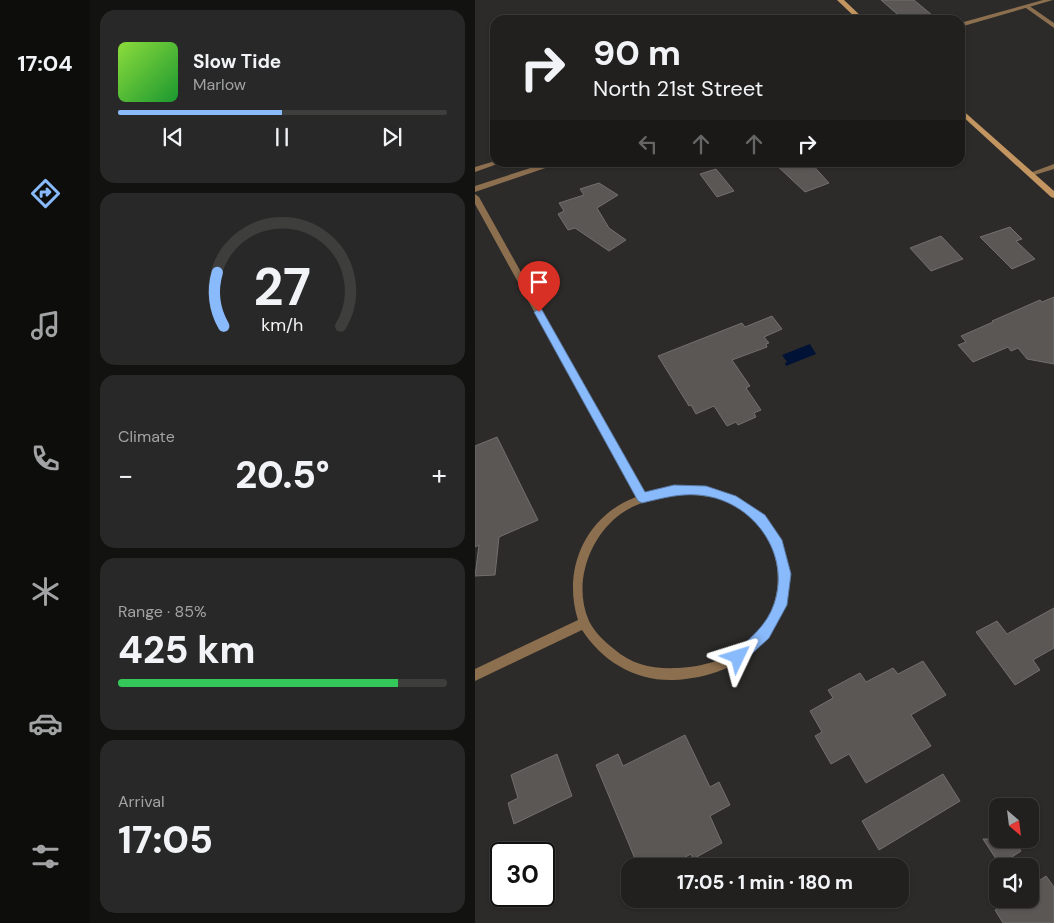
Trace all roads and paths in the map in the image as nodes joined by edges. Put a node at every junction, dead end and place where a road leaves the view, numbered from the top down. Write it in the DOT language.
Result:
graph roads {
  1 [pos="840,0"];
  2 [pos="1050,0"];
  3 [pos="1028,7"];
  4 [pos="856,15"];
  5 [pos="965,23"];
  6 [pos="1054,26"];
  7 [pos="965,115"];
  8 [pos="490,165"];
  9 [pos="1054,166"];
  10 [pos="543,167"];
  11 [pos="475,170"];
  12 [pos="1031,174"];
  13 [pos="475,189"];
  14 [pos="1054,195"];
  15 [pos="475,198"];
  16 [pos="642,498"];
  17 [pos="583,623"];
  18 [pos="475,675"];
  1 -- 4 [label="street"];
  2 -- 3 [label="street"];
  3 -- 5 [label="street"];
  3 -- 6 [label="street"];
  7 -- 12 [label="street"];
  8 -- 11 [label="street"];
  9 -- 12 [label="street"];
  10 -- 13 [label="street"];
  12 -- 14 [label="street"];
  15 -- 16 [label="street"];
  16 -- 17 [label="street"];
  16 -- 17 [label="street"];
  17 -- 18 [label="street"];
}
